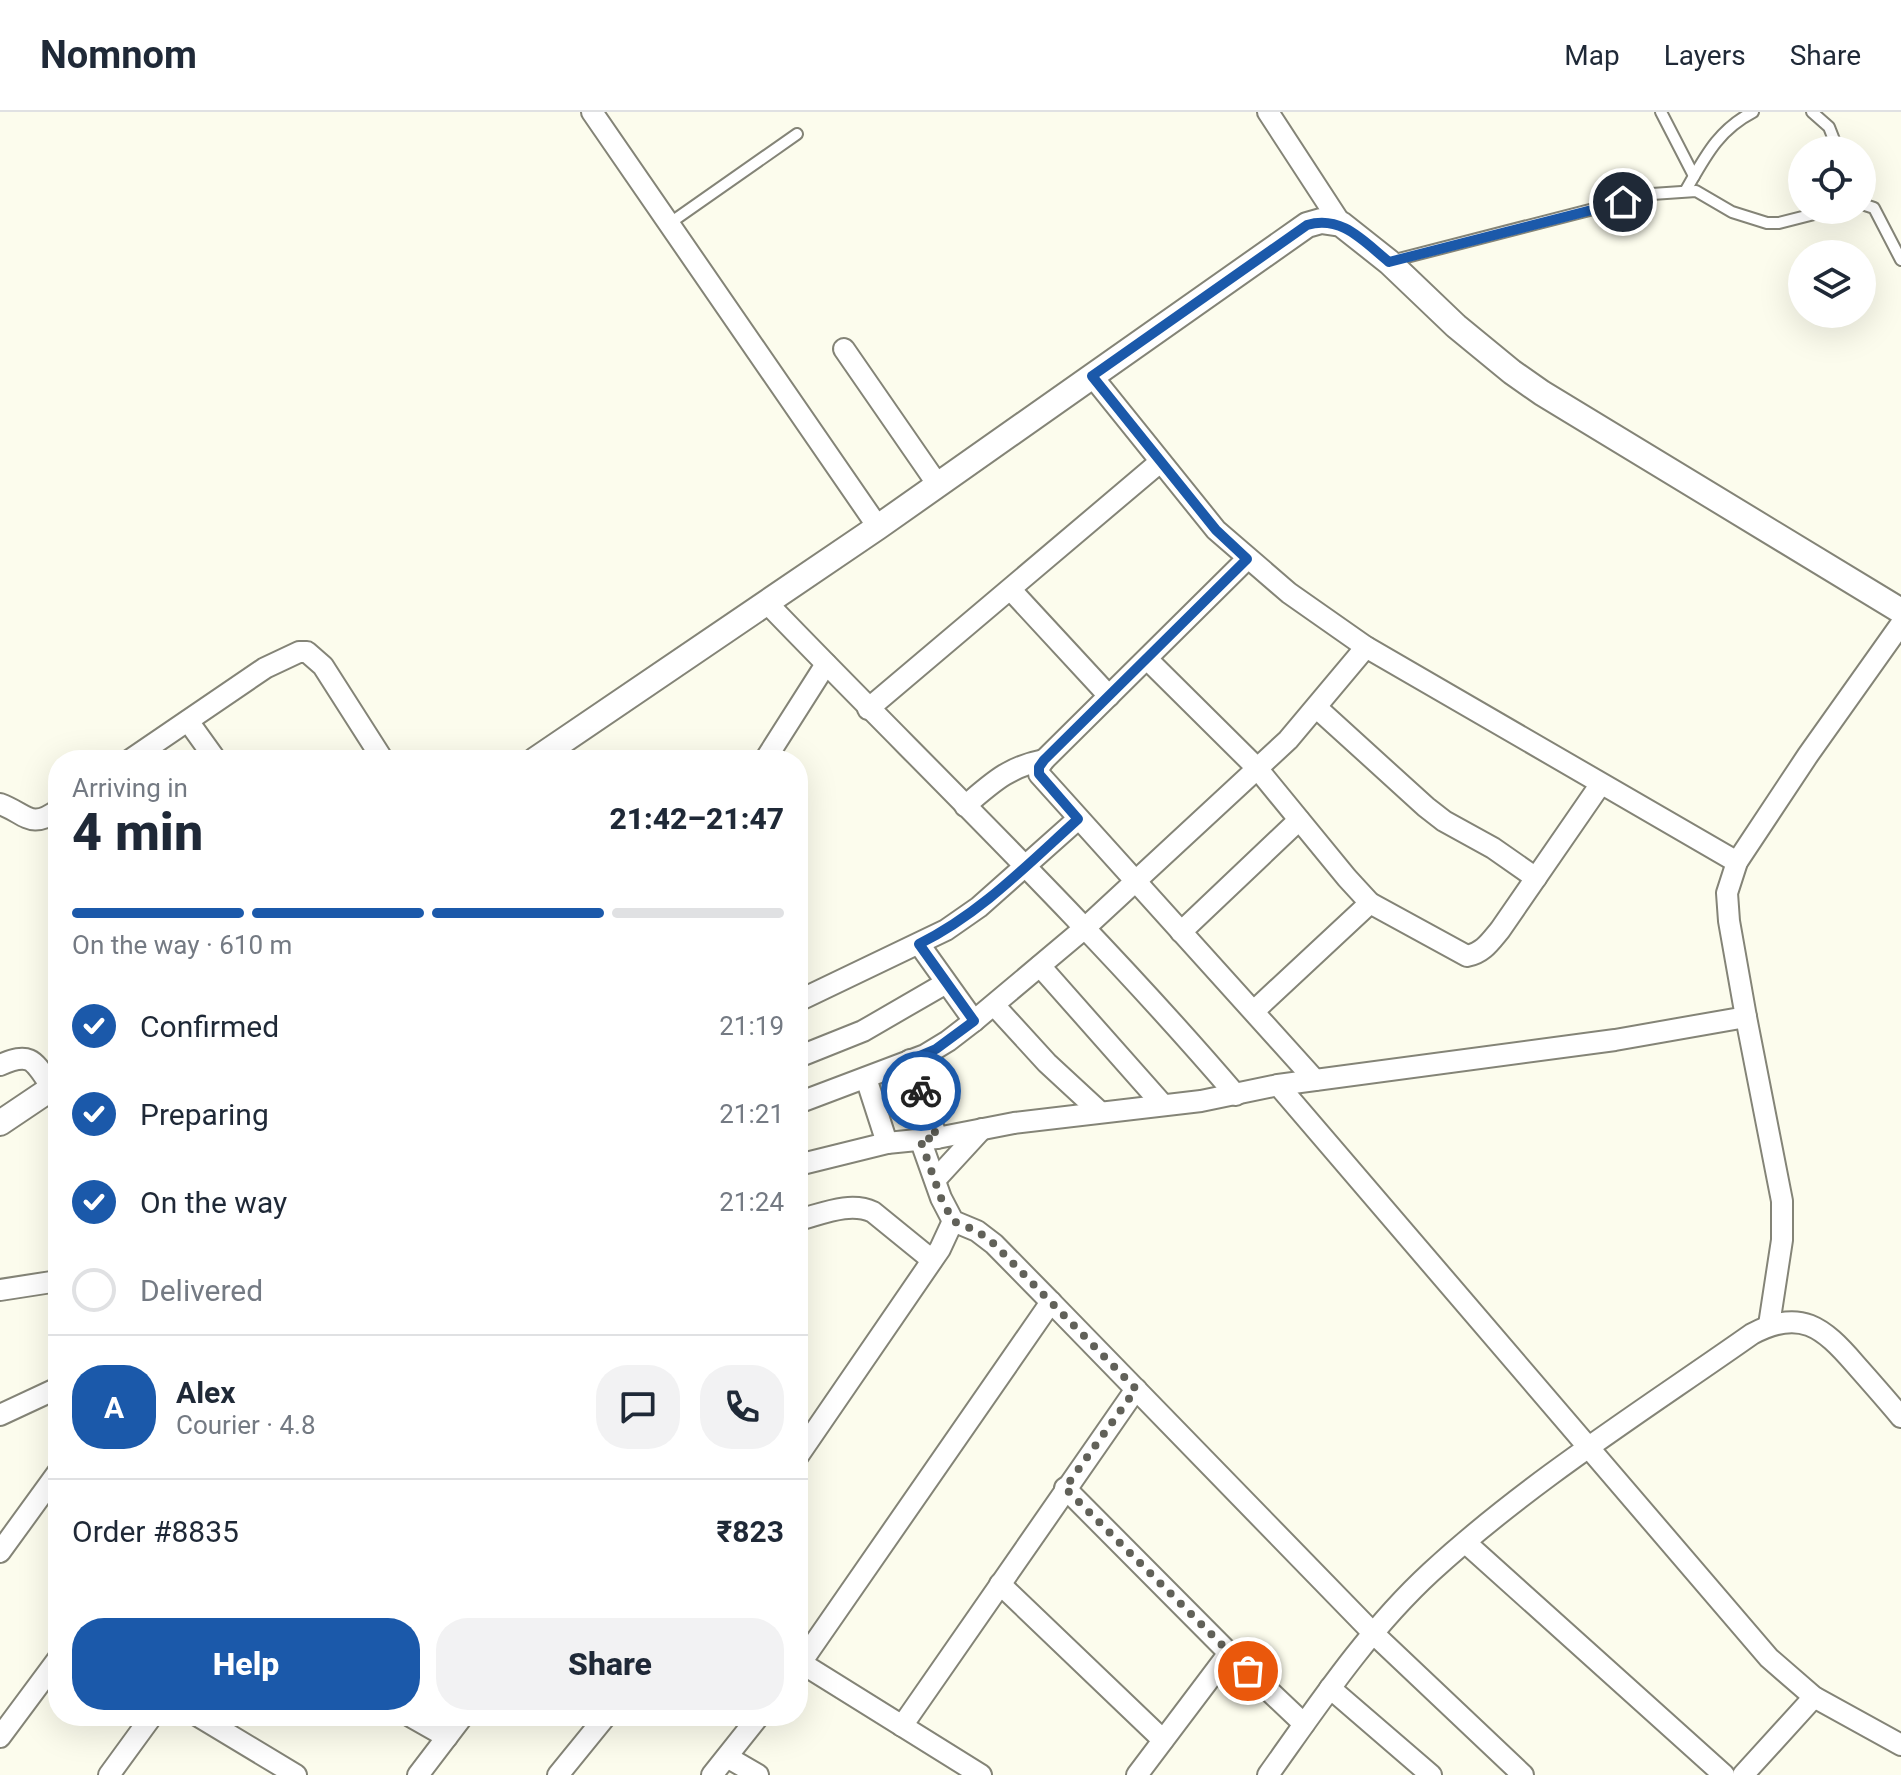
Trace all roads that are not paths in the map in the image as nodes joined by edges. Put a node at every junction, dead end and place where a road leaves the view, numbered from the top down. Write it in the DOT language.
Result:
graph roads {
  1 [pos="592,112"];
  2 [pos="1268,112"];
  3 [pos="1661,112"];
  4 [pos="1753,112"];
  5 [pos="1812,112"];
  6 [pos="797,134"];
  7 [pos="1833,136"];
  8 [pos="1694,176"];
  9 [pos="1686,190"];
  10 [pos="1876,212"];
  11 [pos="1788,221"];
  12 [pos="670,223"];
  13 [pos="1341,224"];
  14 [pos="1901,260"];
  15 [pos="1389,262"];
  16 [pos="844,349"];
  17 [pos="1092,376"];
  18 [pos="1160,462"];
  19 [pos="938,485"];
  20 [pos="878,527"];
  21 [pos="1247,559"];
  22 [pos="1011,590"];
  23 [pos="767,603"];
  24 [pos="1901,611"];
  25 [pos="1901,624"];
  26 [pos="1366,647"];
  27 [pos="1147,659"];
  28 [pos="826,664"];
  29 [pos="1109,696"];
  30 [pos="1317,708"];
  31 [pos="868,709"];
  32 [pos="188,721"];
  33 [pos="145,750"];
  34 [pos="209,750"];
  35 [pos="377,750"];
  36 [pos="550,750"];
  37 [pos="771,750"];
  38 [pos="1044,760"];
  39 [pos="1256,767"];
  40 [pos="1600,785"];
  41 [pos="0,804"];
  42 [pos="965,806"];
  43 [pos="48,817"];
  44 [pos="1078,819"];
  45 [pos="1299,820"];
  46 [pos="1737,862"];
  47 [pos="1026,866"];
  48 [pos="1536,878"];
  49 [pos="1136,882"];
  50 [pos="1370,903"];
  51 [pos="1086,927"];
  52 [pos="1181,932"];
  53 [pos="919,944"];
  54 [pos="1040,966"];
  55 [pos="946,983"];
  56 [pos="808,996"];
  57 [pos="994,1005"];
  58 [pos="1254,1011"];
  59 [pos="1746,1017"];
  60 [pos="974,1021"];
  61 [pos="808,1053"];
  62 [pos="910,1060"];
  63 [pos="0,1065"];
  64 [pos="48,1078"];
  65 [pos="866,1078"];
  66 [pos="1315,1080"];
  67 [pos="1278,1085"];
  68 [pos="48,1091"];
  69 [pos="1236,1095"];
  70 [pos="808,1099"];
  71 [pos="1163,1105"];
  72 [pos="1100,1112"];
  73 [pos="0,1123"];
  74 [pos="982,1129"];
  75 [pos="929,1139"];
  76 [pos="887,1143"];
  77 [pos="808,1163"];
  78 [pos="936,1179"];
  79 [pos="808,1218"];
  80 [pos="953,1221"];
  81 [pos="932,1260"];
  82 [pos="48,1283"];
  83 [pos="0,1290"];
  84 [pos="1051,1302"];
  85 [pos="1769,1325"];
  86 [pos="1136,1389"];
  87 [pos="48,1391"];
  88 [pos="3,1406"];
  89 [pos="1901,1417"];
  90 [pos="808,1441"];
  91 [pos="1589,1448"];
  92 [pos="48,1486"];
  93 [pos="1065,1488"];
  94 [pos="1466,1543"];
  95 [pos="0,1552"];
  96 [pos="1000,1584"];
  97 [pos="1374,1634"];
  98 [pos="808,1651"];
  99 [pos="1229,1653"];
  100 [pos="48,1669"];
  101 [pos="808,1669"];
  102 [pos="1330,1688"];
  103 [pos="1814,1697"];
  104 [pos="8,1711"];
  105 [pos="1304,1724"];
  106 [pos="145,1726"];
  107 [pos="215,1726"];
  108 [pos="428,1726"];
  109 [pos="455,1726"];
  110 [pos="598,1726"];
  111 [pos="751,1726"];
  112 [pos="902,1726"];
  113 [pos="0,1737"];
  114 [pos="447,1737"];
  115 [pos="1163,1740"];
  116 [pos="1901,1745"];
  117 [pos="727,1757"];
  118 [pos="1425,1773"];
  119 [pos="1270,1774"];
  120 [pos="109,1775"];
  121 [pos="296,1775"];
  122 [pos="418,1775"];
  123 [pos="558,1775"];
  124 [pos="712,1775"];
  125 [pos="758,1775"];
  126 [pos="981,1775"];
  127 [pos="1137,1775"];
  128 [pos="1523,1775"];
  129 [pos="1724,1775"];
  130 [pos="1743,1775"];
  1 -- 12 [label="street"];
  2 -- 13 [label="street"];
  3 -- 8 [label="lane"];
  4 -- 8 [label="lane"];
  5 -- 7 [label="lane"];
  6 -- 12 [label="lane"];
  8 -- 9 [label="lane"];
  9 -- 11 [label="lane"];
  9 -- 15 [label="lane"];
  10 -- 14 [label="lane"];
  12 -- 20 [label="street"];
  13 -- 15 [label="street"];
  13 -- 17 [label="street"];
  15 -- 24 [label="street"];
  16 -- 19 [label="street"];
  17 -- 18 [label="street"];
  17 -- 19 [label="street"];
  18 -- 21 [label="street"];
  18 -- 22 [label="street"];
  19 -- 20 [label="street"];
  20 -- 23 [label="street"];
  21 -- 26 [label="street"];
  21 -- 27 [label="street"];
  22 -- 29 [label="street"];
  22 -- 31 [label="street"];
  23 -- 28 [label="street"];
  23 -- 36 [label="street"];
  25 -- 46 [label="street"];
  26 -- 30 [label="street"];
  26 -- 40 [label="street"];
  27 -- 29 [label="street"];
  27 -- 39 [label="street"];
  28 -- 31 [label="street"];
  28 -- 37 [label="street"];
  29 -- 38 [label="street"];
  30 -- 39 [label="street"];
  30 -- 48 [label="street"];
  31 -- 42 [label="street"];
  32 -- 33 [label="street"];
  32 -- 34 [label="street"];
  32 -- 35 [label="street"];
  38 -- 42 [label="street"];
  38 -- 44 [label="street"];
  39 -- 45 [label="street"];
  39 -- 49 [label="street"];
  40 -- 46 [label="street"];
  40 -- 48 [label="street"];
  41 -- 43 [label="street"];
  42 -- 47 [label="street"];
  44 -- 47 [label="street"];
  44 -- 49 [label="street"];
  45 -- 50 [label="street"];
  45 -- 52 [label="street"];
  46 -- 59 [label="street"];
  47 -- 51 [label="street"];
  47 -- 53 [label="street"];
  48 -- 50 [label="street"];
  49 -- 51 [label="street"];
  49 -- 52 [label="street"];
  50 -- 58 [label="street"];
  51 -- 54 [label="street"];
  51 -- 69 [label="street"];
  52 -- 58 [label="street"];
  53 -- 55 [label="street"];
  53 -- 56 [label="street"];
  54 -- 57 [label="street"];
  54 -- 71 [label="street"];
  55 -- 60 [label="street"];
  55 -- 61 [label="street"];
  57 -- 60 [label="street"];
  57 -- 72 [label="street"];
  58 -- 66 [label="street"];
  59 -- 66 [label="street"];
  59 -- 85 [label="street"];
  60 -- 62 [label="street"];
  62 -- 65 [label="street"];
  62 -- 75 [label="street"];
  63 -- 64 [label="street"];
  65 -- 70 [label="street"];
  65 -- 76 [label="street"];
  66 -- 67 [label="street"];
  67 -- 69 [label="street"];
  67 -- 91 [label="street"];
  68 -- 73 [label="street"];
  69 -- 71 [label="street"];
  71 -- 72 [label="street"];
  72 -- 74 [label="street"];
  74 -- 75 [label="street"];
  74 -- 78 [label="street"];
  75 -- 76 [label="street"];
  75 -- 78 [label="street"];
  76 -- 77 [label="street"];
  78 -- 80 [label="street"];
  79 -- 81 [label="street"];
  80 -- 81 [label="street"];
  80 -- 84 [label="street"];
  81 -- 90 [label="street"];
  82 -- 83 [label="street"];
  84 -- 86 [label="street"];
  84 -- 98 [label="street"];
  85 -- 89 [label="street"];
  85 -- 91 [label="street"];
  86 -- 93 [label="street"];
  86 -- 97 [label="street"];
  87 -- 88 [label="street"];
  91 -- 94 [label="street"];
  91 -- 103 [label="street"];
  92 -- 95 [label="street"];
  93 -- 96 [label="street"];
  93 -- 99 [label="street"];
  94 -- 97 [label="street"];
  94 -- 129 [label="street"];
  96 -- 112 [label="street"];
  96 -- 115 [label="street"];
  97 -- 102 [label="street"];
  97 -- 128 [label="street"];
  99 -- 105 [label="street"];
  99 -- 115 [label="street"];
  100 -- 104 [label="street"];
  101 -- 112 [label="street"];
  102 -- 105 [label="street"];
  102 -- 118 [label="street"];
  103 -- 116 [label="street"];
  103 -- 130 [label="street"];
  104 -- 113 [label="street"];
  105 -- 119 [label="street"];
  106 -- 120 [label="street"];
  107 -- 121 [label="street"];
  108 -- 114 [label="street"];
  109 -- 114 [label="street"];
  110 -- 123 [label="street"];
  111 -- 117 [label="street"];
  112 -- 126 [label="street"];
  114 -- 122 [label="street"];
  115 -- 127 [label="street"];
  117 -- 124 [label="street"];
  117 -- 125 [label="street"];
}
